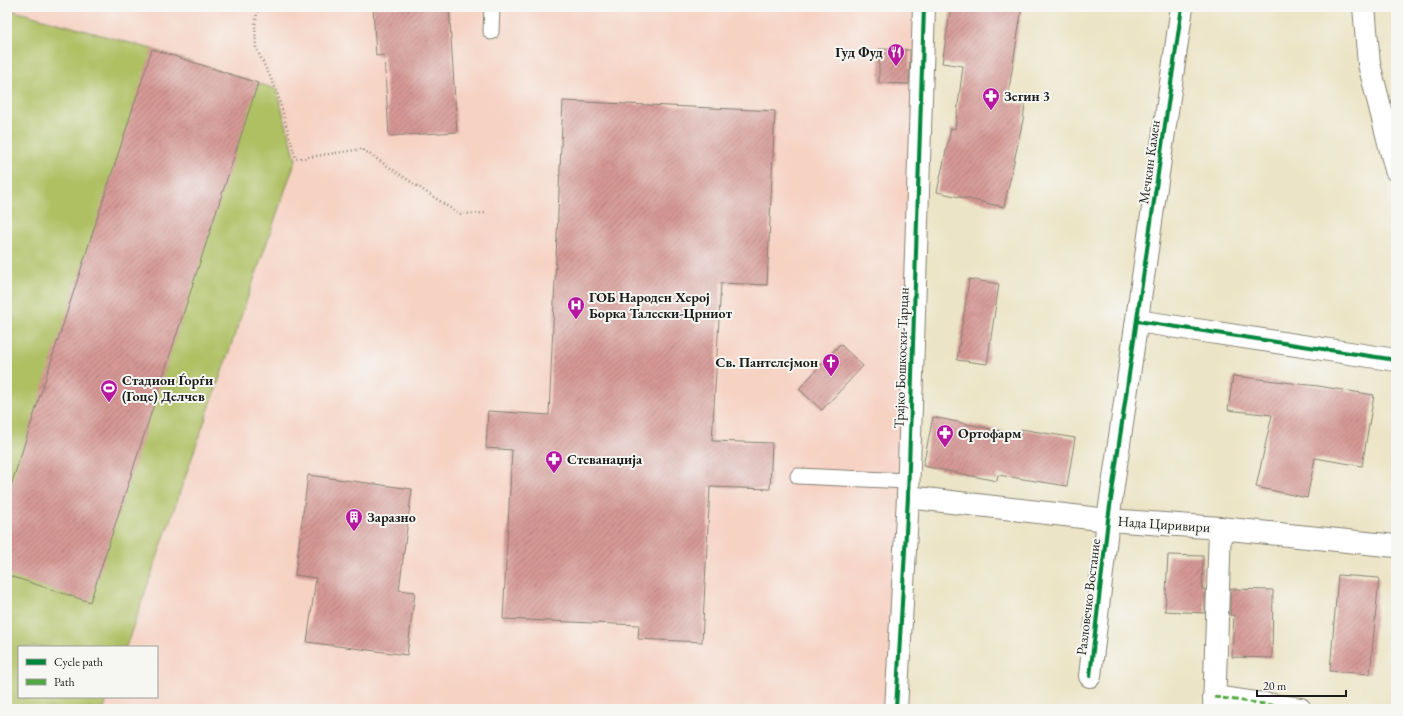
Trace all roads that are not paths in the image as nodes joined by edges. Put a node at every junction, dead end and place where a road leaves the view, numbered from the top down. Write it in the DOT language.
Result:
graph roads {
  1 [pos="492,7"];
  2 [pos="924,7"];
  3 [pos="1182,7"];
  4 [pos="1364,7"];
  5 [pos="491,32"];
  6 [pos="1396,170"];
  7 [pos="1137,321"];
  8 [pos="1396,360"];
  9 [pos="798,476"];
  10 [pos="908,489"];
  11 [pos="1108,520"];
  12 [pos="1220,528"];
  13 [pos="1396,546"];
  14 [pos="1090,676"];
  15 [pos="1214,703"];
  16 [pos="896,709"];
  17 [pos="1300,709"];
  1 -- 5 [label="lane"];
  2 -- 10 [label="street, Трајко Бошкоски-Тарцан"];
  3 -- 7 [label="street, Мечкин Камен"];
  4 -- 6 [label="street"];
  7 -- 8 [label="street"];
  7 -- 11 [label="street, Мечкин Камен"];
  9 -- 10 [label="lane"];
  10 -- 11 [label="street, Нада Циривири"];
  10 -- 16 [label="street, Трајко Бошкоски-Тарцан"];
  11 -- 12 [label="street, Нада Циривири"];
  11 -- 14 [label="street, Разловечко Востание"];
  12 -- 13 [label="street, Нада Циривири"];
  12 -- 15 [label="street"];
  15 -- 17 [label="street"];
}
